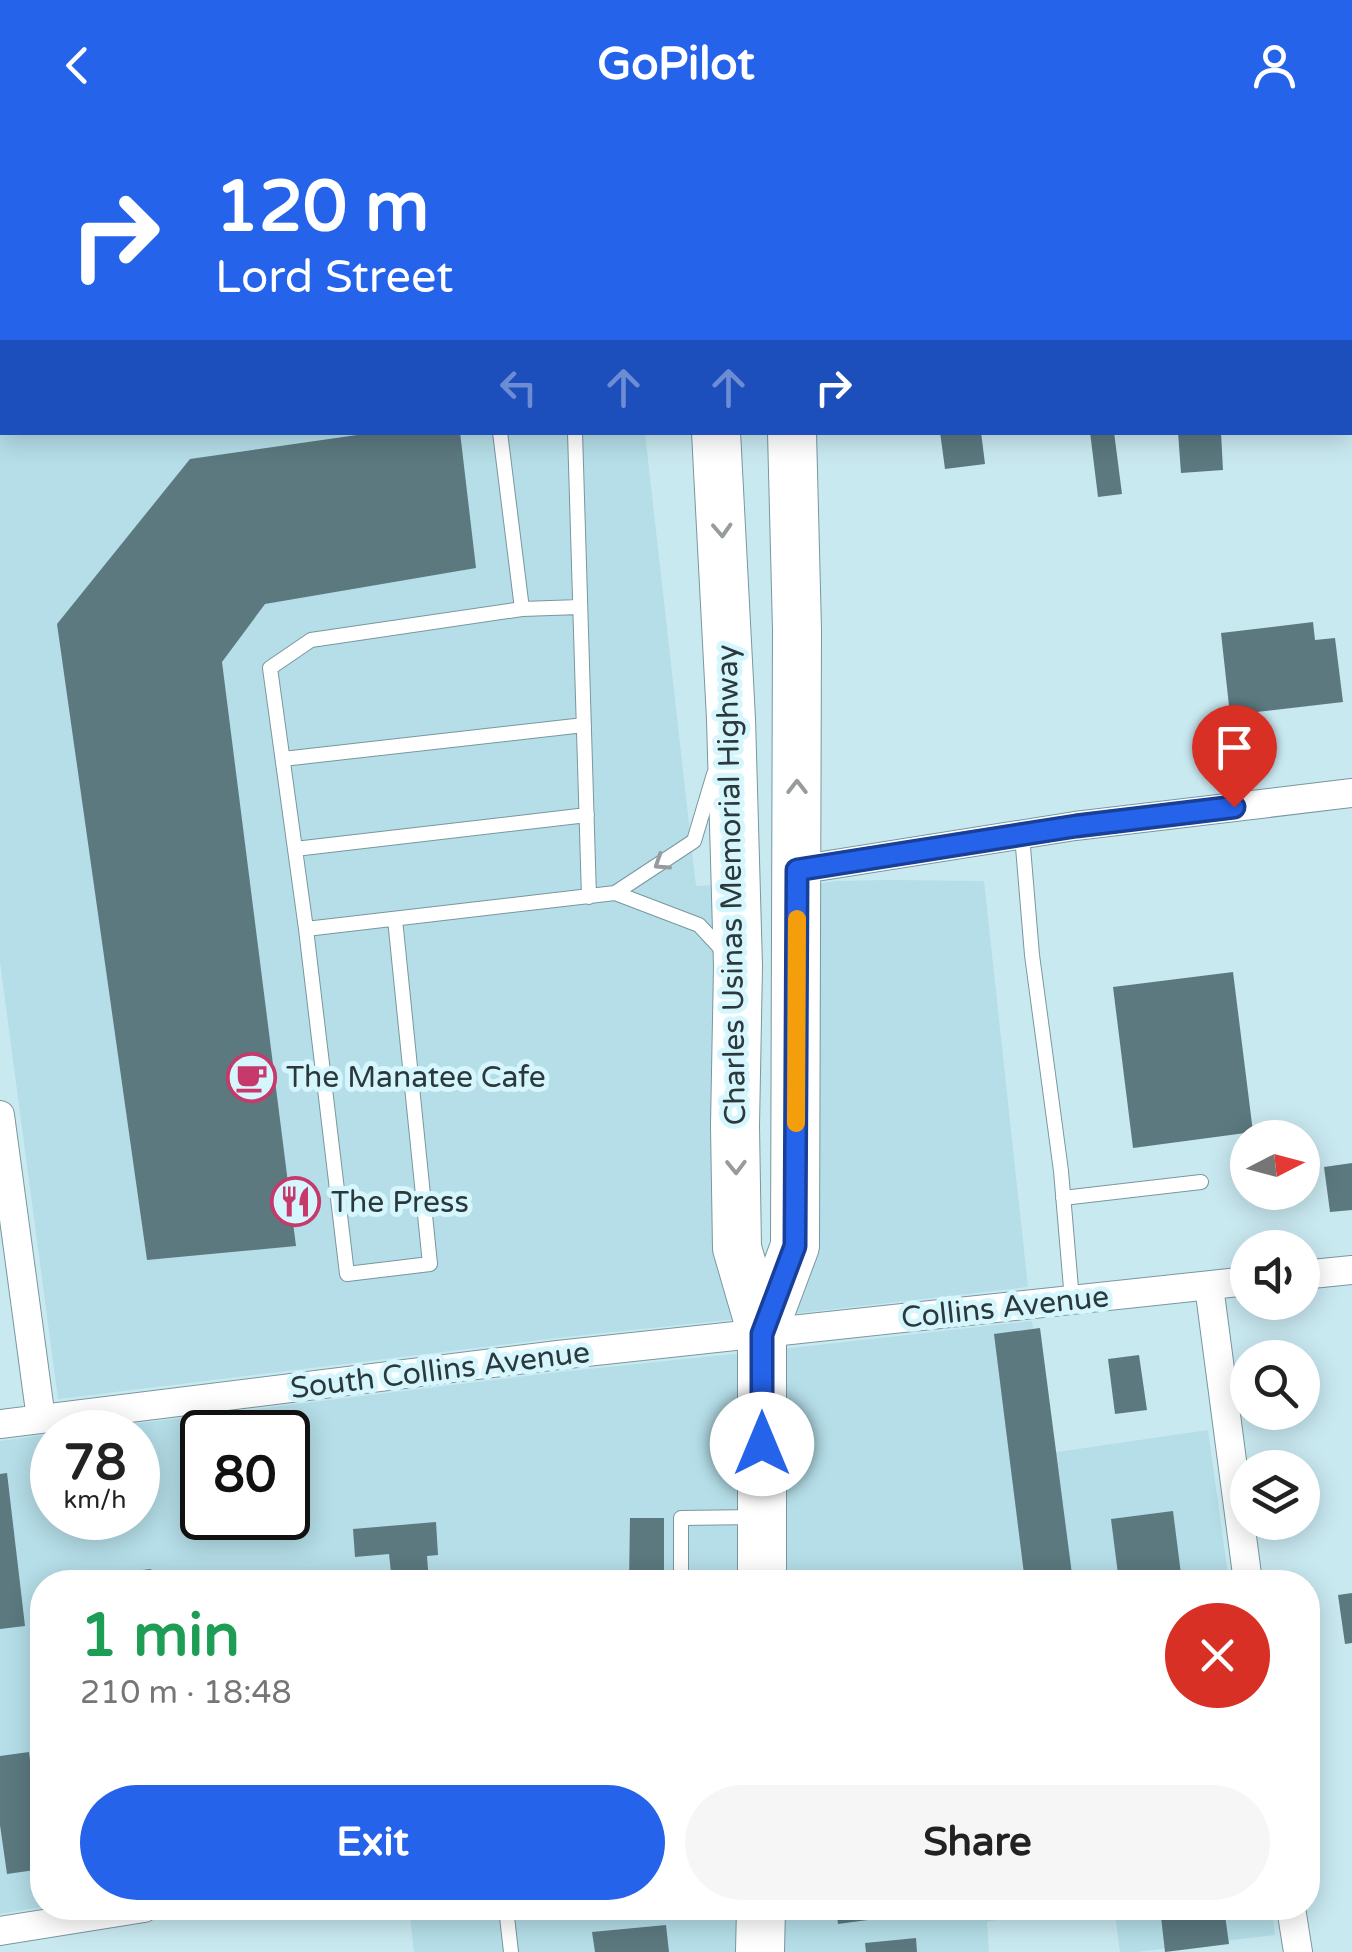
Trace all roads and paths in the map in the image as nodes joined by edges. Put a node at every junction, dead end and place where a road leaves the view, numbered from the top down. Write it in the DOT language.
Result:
graph roads {
  1 [pos="500,435"];
  2 [pos="575,435"];
  3 [pos="716,435"];
  4 [pos="792,435"];
  5 [pos="580,607"];
  6 [pos="522,609"];
  7 [pos="731,719"];
  8 [pos="584,725"];
  9 [pos="282,759"];
  10 [pos="1352,793"];
  11 [pos="586,814"];
  12 [pos="1022,835"];
  13 [pos="295,848"];
  14 [pos="797,870"];
  15 [pos="616,893"];
  16 [pos="589,898"];
  17 [pos="396,919"];
  18 [pos="306,929"];
  19 [pos="738,966"];
  20 [pos="0,1115"];
  21 [pos="1201,1182"];
  22 [pos="1064,1198"];
  23 [pos="1352,1270"];
  24 [pos="1320,1273"];
  25 [pos="1230,1283"];
  26 [pos="1209,1286"];
  27 [pos="1072,1300"];
  28 [pos="762,1334"];
  29 [pos="41,1410"];
  30 [pos="108,1410"];
  31 [pos="30,1420"];
  32 [pos="0,1424"];
  33 [pos="763,1517"];
  34 [pos="680,1570"];
  35 [pos="762,1570"];
  36 [pos="1246,1570"];
  37 [pos="69,1920"];
  38 [pos="507,1920"];
  39 [pos="761,1920"];
  40 [pos="1293,1920"];
  41 [pos="0,1931"];
  42 [pos="511,1952"];
  43 [pos="760,1952"];
  44 [pos="1298,1952"];
  1 -- 6 [label="lane"];
  2 -- 5 [label="lane"];
  3 -- 7 [label="highway, Charles Usinas Memorial Highway, one-way"];
  14 -- 4 [label="highway, Charles Usinas Memorial Highway, one-way"];
  5 -- 6 [label="lane"];
  5 -- 8 [label="lane"];
  6 -- 9 [label="lane"];
  7 -- 15 [label="lane, one-way"];
  7 -- 19 [label="highway, Charles Usinas Memorial Highway"];
  8 -- 9 [label="lane"];
  8 -- 11 [label="lane"];
  9 -- 13 [label="lane"];
  10 -- 12 [label="street"];
  11 -- 13 [label="lane"];
  11 -- 16 [label="lane"];
  12 -- 14 [label="street"];
  12 -- 22 [label="lane"];
  13 -- 18 [label="lane"];
  14 -- 28 [label="highway, Charles Usinas Memorial Highway"];
  15 -- 16 [label="lane"];
  15 -- 19 [label="lane"];
  16 -- 17 [label="lane"];
  17 -- 18 [label="lane"];
  17 -- 18 [label="lane"];
  19 -- 28 [label="highway, Charles Usinas Memorial Highway, one-way"];
  20 -- 29 [label="street"];
  21 -- 22 [label="lane"];
  22 -- 27 [label="lane"];
  23 -- 24 [label="street"];
  25 -- 26 [label="street, Collins Avenue"];
  26 -- 27 [label="street, Collins Avenue"];
  26 -- 36 [label="street"];
  27 -- 28 [label="street, Collins Avenue"];
  28 -- 30 [label="street, South Collins Avenue"];
  28 -- 33 [label="highway, Charles Usinas Memorial Highway"];
  31 -- 32 [label="street, South Collins Avenue"];
  33 -- 34 [label="lane"];
  33 -- 35 [label="highway, Charles Usinas Memorial Highway"];
  37 -- 41 [label="street"];
  38 -- 42 [label="lane"];
  39 -- 43 [label="highway"];
  40 -- 44 [label="street"];
}
